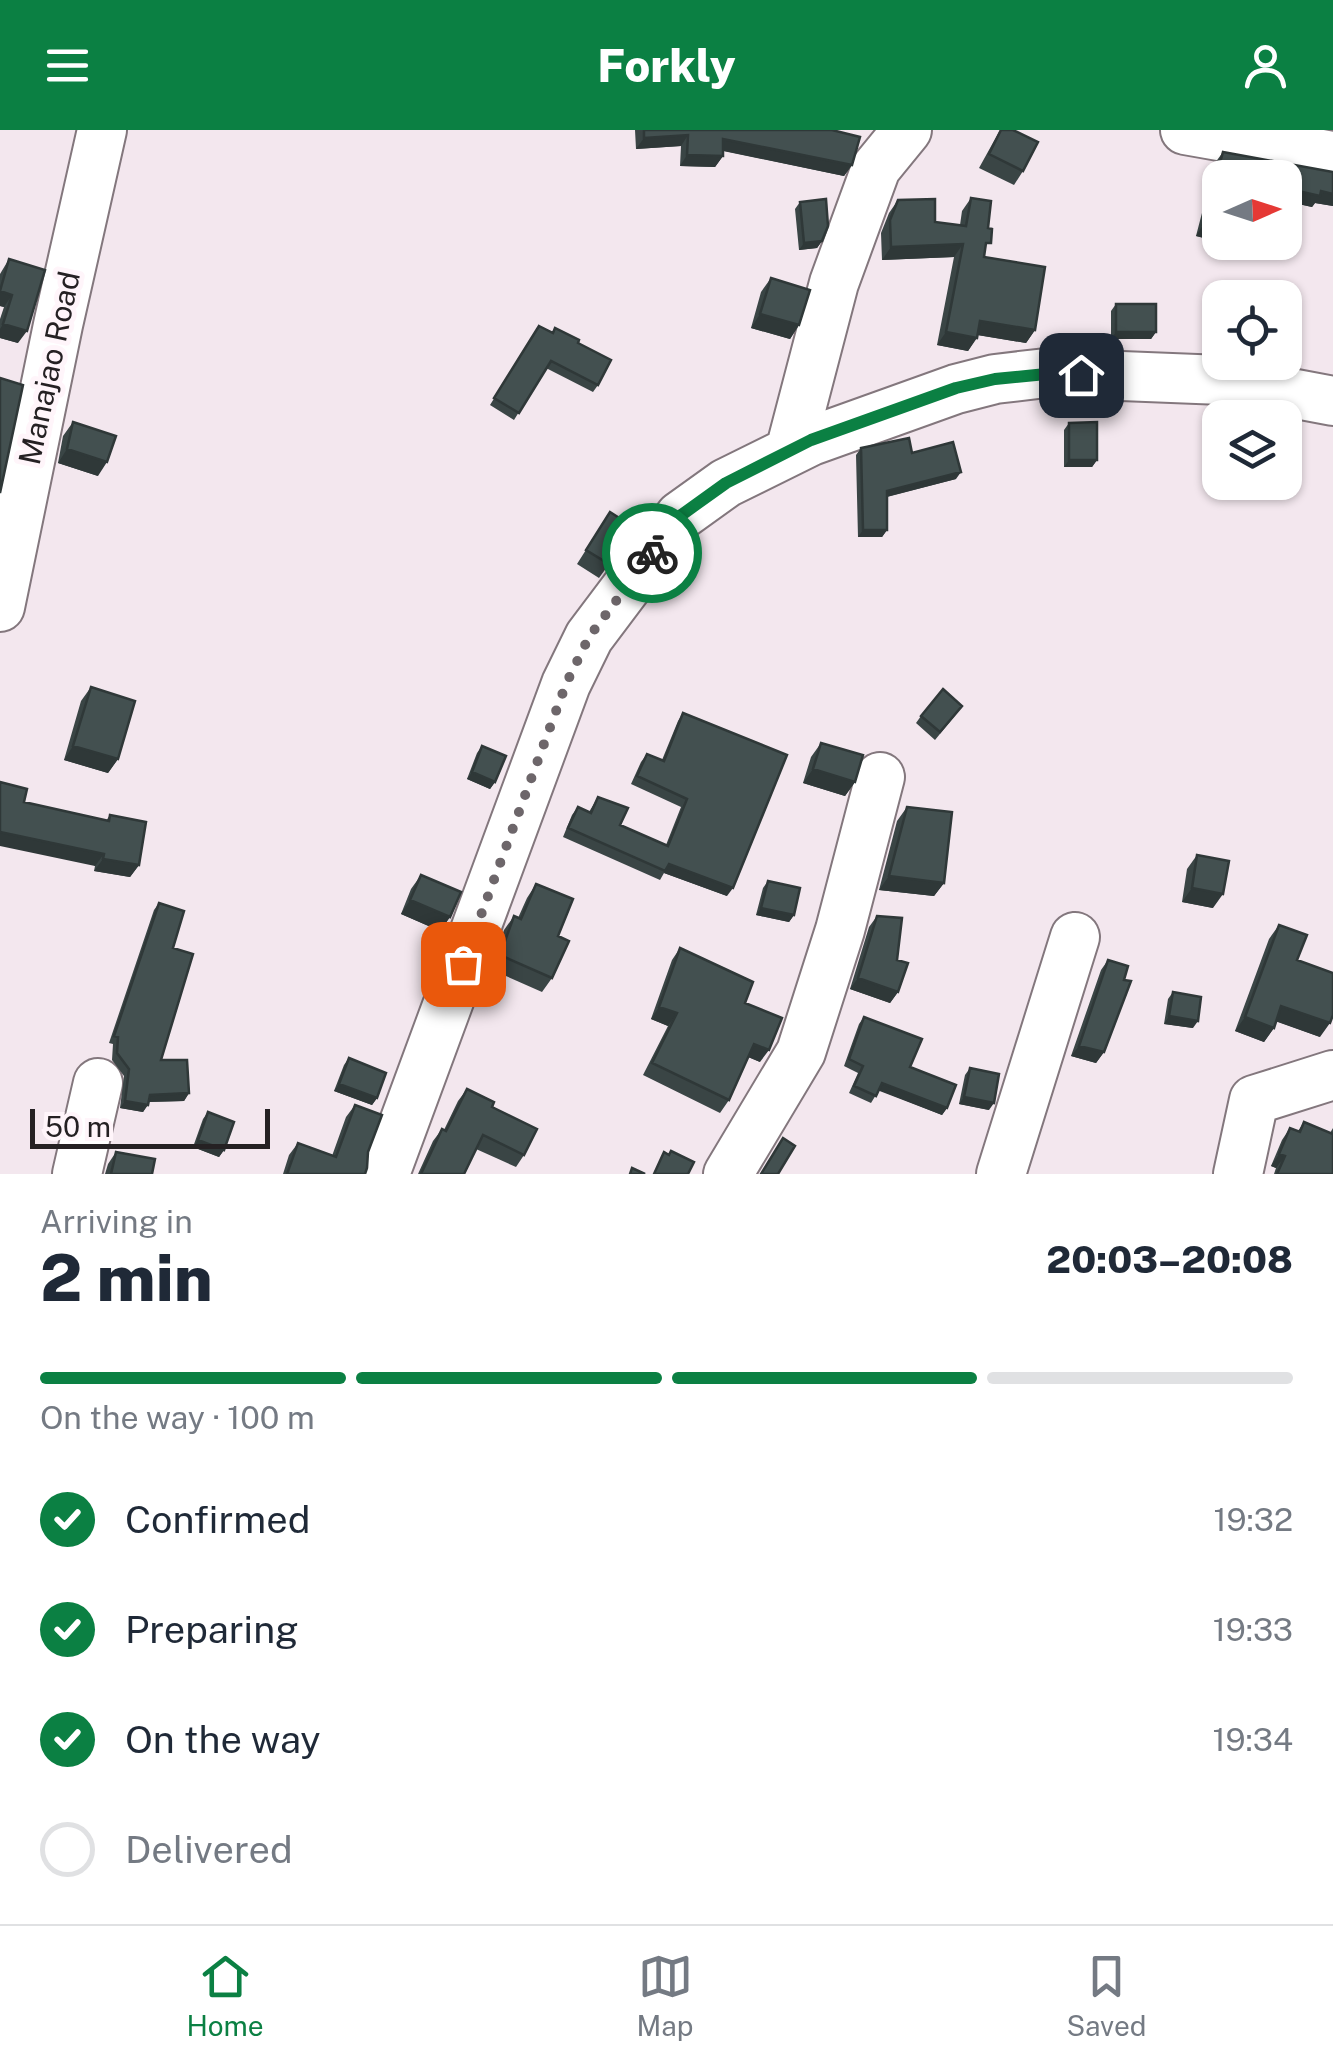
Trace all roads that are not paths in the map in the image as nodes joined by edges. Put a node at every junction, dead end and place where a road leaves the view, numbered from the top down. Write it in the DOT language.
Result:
graph roads {
  1 [pos="102,130"];
  2 [pos="907,130"];
  3 [pos="1185,130"];
  4 [pos="1333,156"];
  5 [pos="1319,388"];
  6 [pos="790,451"];
  7 [pos="0,607"];
  8 [pos="880,777"];
  9 [pos="1075,937"];
  10 [pos="1333,1075"];
  11 [pos="98,1082"];
  12 [pos="77,1174"];
  13 [pos="385,1174"];
  14 [pos="728,1174"];
  15 [pos="1000,1174"];
  16 [pos="1238,1174"];
  1 -- 7 [label="street, Manajao Road"];
  2 -- 6 [label="street"];
  3 -- 4 [label="street"];
  5 -- 6 [label="street"];
  6 -- 13 [label="street"];
  8 -- 14 [label="street"];
  9 -- 15 [label="street"];
  10 -- 16 [label="street"];
  11 -- 12 [label="street"];
}
